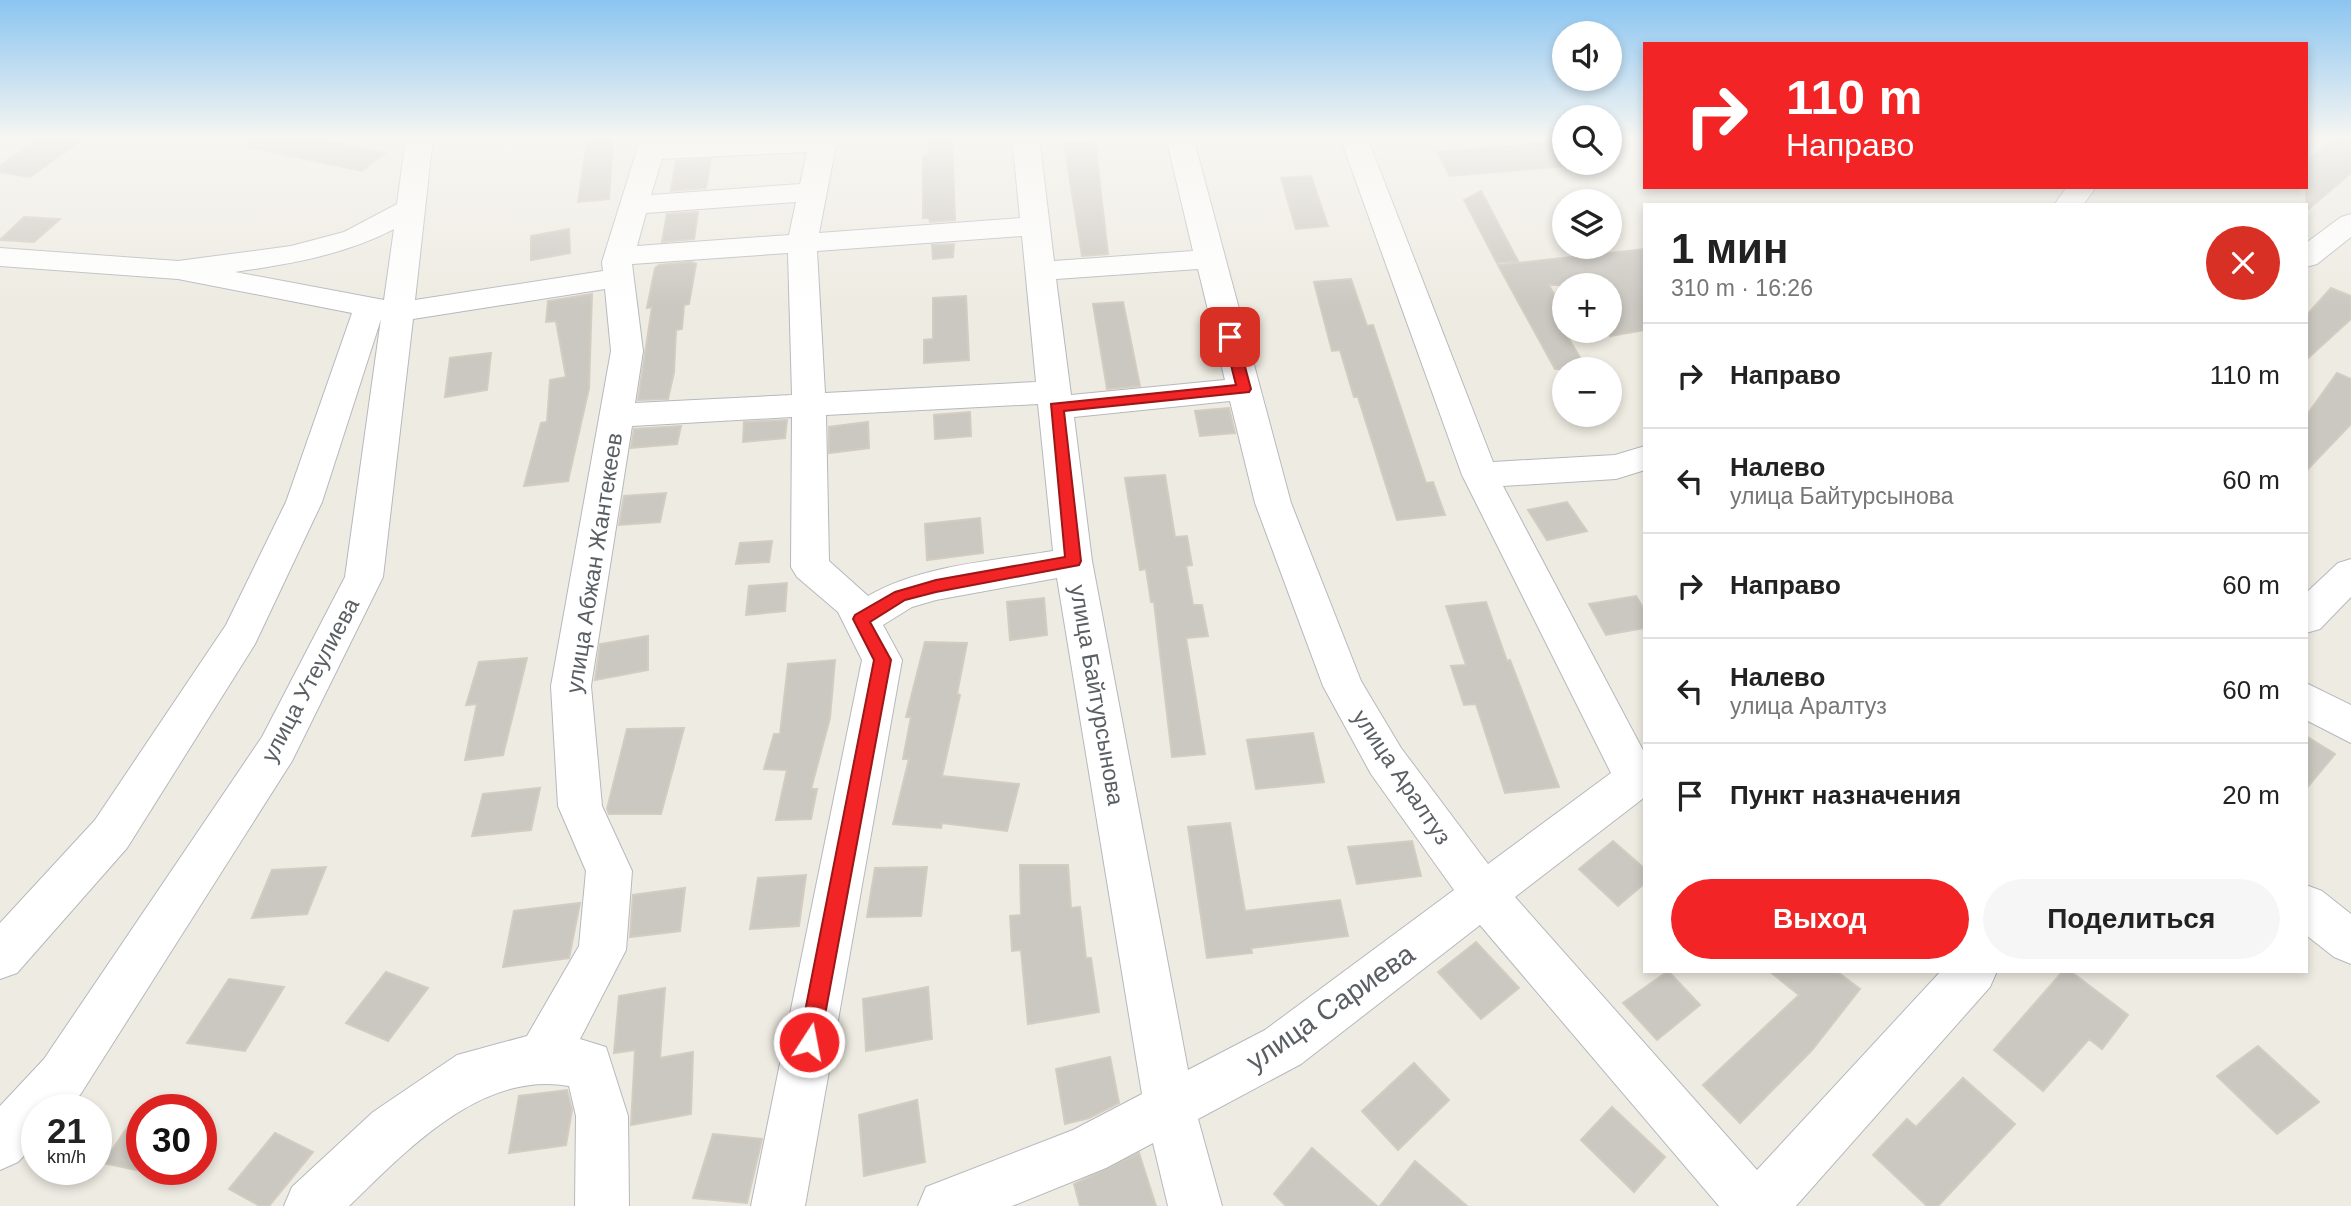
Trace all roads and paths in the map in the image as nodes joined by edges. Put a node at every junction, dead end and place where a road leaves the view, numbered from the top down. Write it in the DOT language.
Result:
graph roads {
  1 [pos="412,193"];
  2 [pos="639,193"];
  3 [pos="795,193"];
  4 [pos="812,193"];
  5 [pos="1033,193"];
  6 [pos="1193,193"];
  7 [pos="1374,193"];
  8 [pos="635,205"];
  9 [pos="410,209"];
  10 [pos="2351,223"];
  11 [pos="1037,226"];
  12 [pos="802,243"];
  13 [pos="2308,256"];
  14 [pos="0,257"];
  15 [pos="1210,259"];
  16 [pos="619,267"];
  17 [pos="178,270"];
  18 [pos="1042,271"];
  19 [pos="383,310"];
  20 [pos="1244,389"];
  21 [pos="1056,400"];
  22 [pos="809,405"];
  23 [pos="616,415"];
  24 [pos="1643,459"];
  25 [pos="1480,475"];
  26 [pos="1073,561"];
  27 [pos="2351,573"];
  28 [pos="2308,616"];
  29 [pos="861,619"];
  30 [pos="2308,700"];
  31 [pos="2351,726"];
  32 [pos="1640,776"];
  33 [pos="1484,895"];
  34 [pos="2308,908"];
  35 [pos="2351,942"];
  36 [pos="0,957"];
  37 [pos="1971,973"];
  38 [pos="543,1057"];
  39 [pos="1170,1108"];
  40 [pos="0,1144"];
  41 [pos="311,1206"];
  42 [pos="602,1206"];
  43 [pos="778,1206"];
  44 [pos="945,1206"];
  45 [pos="1195,1206"];
  46 [pos="1754,1206"];
  47 [pos="1760,1206"];
  1 -- 9 [label="street, улица Утеулиева"];
  2 -- 8 [label="street, улица Абжан Жантекеев"];
  3 -- 8 [label="street"];
  4 -- 12 [label="street"];
  5 -- 11 [label="street, улица Байтурсынова"];
  6 -- 15 [label="street, улица Аралтуз"];
  7 -- 25 [label="street"];
  8 -- 16 [label="street, улица Абжан Жантекеев"];
  9 -- 17 [label="street"];
  9 -- 19 [label="street, улица Утеулиева"];
  10 -- 13 [label="street"];
  11 -- 12 [label="street"];
  11 -- 18 [label="street, улица Байтурсынова"];
  12 -- 16 [label="street"];
  12 -- 22 [label="street"];
  14 -- 17 [label="street"];
  15 -- 18 [label="street"];
  15 -- 20 [label="street, улица Аралтуз"];
  16 -- 19 [label="street"];
  16 -- 23 [label="street, улица Абжан Жантекеев"];
  17 -- 19 [label="street"];
  18 -- 21 [label="street, улица Байтурсынова"];
  19 -- 36 [label="street"];
  19 -- 40 [label="street, улица Утеулиева"];
  20 -- 21 [label="street"];
  20 -- 33 [label="street, улица Аралтуз"];
  21 -- 22 [label="street"];
  21 -- 26 [label="street, улица Байтурсынова"];
  22 -- 23 [label="street"];
  22 -- 29 [label="street"];
  23 -- 38 [label="street, улица Абжан Жантекеев"];
  24 -- 25 [label="street"];
  25 -- 32 [label="street"];
  26 -- 29 [label="street"];
  26 -- 39 [label="street, улица Байтурсынова"];
  27 -- 28 [label="street"];
  29 -- 43 [label="street"];
  30 -- 31 [label="street"];
  32 -- 33 [label="street, улица Сариева"];
  33 -- 39 [label="street, улица Сариева"];
  33 -- 46 [label="street, улица Аралтуз"];
  34 -- 35 [label="street"];
  37 -- 47 [label="street"];
  38 -- 41 [label="street"];
  38 -- 42 [label="street"];
  39 -- 44 [label="street, улица Сариева"];
  39 -- 45 [label="street, улица Байтурсынова"];
}
